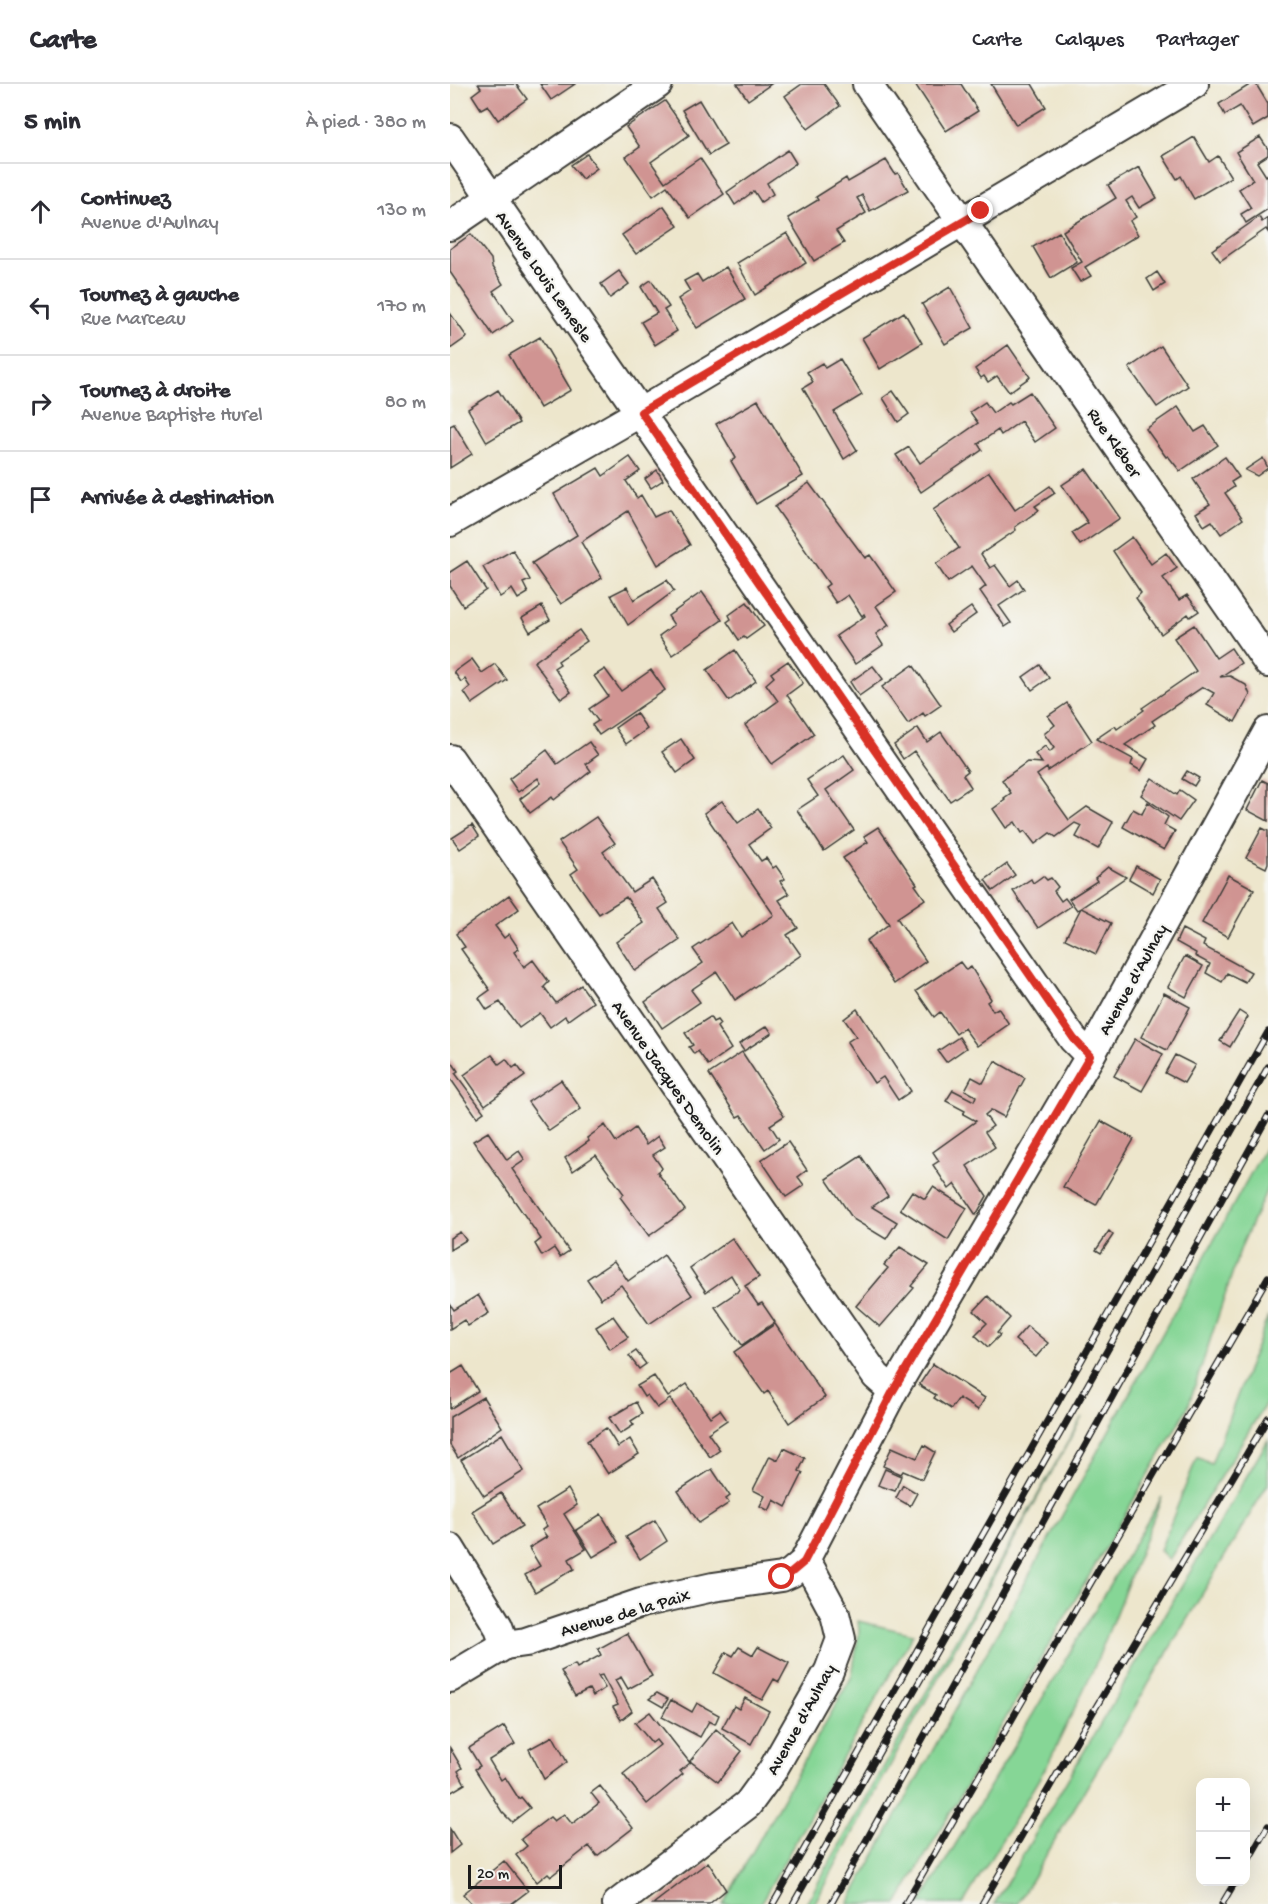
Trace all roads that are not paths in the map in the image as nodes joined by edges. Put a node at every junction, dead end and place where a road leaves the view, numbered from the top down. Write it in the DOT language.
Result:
graph roads {
  1 [pos="658,84"];
  2 [pos="867,84"];
  3 [pos="1194,84"];
  4 [pos="450,138"];
  5 [pos="491,198"];
  6 [pos="963,222"];
  7 [pos="450,226"];
  8 [pos="641,412"];
  9 [pos="450,522"];
  10 [pos="1268,663"];
  11 [pos="1268,731"];
  12 [pos="450,759"];
  13 [pos="1090,1056"];
  14 [pos="893,1391"];
  15 [pos="450,1548"];
  16 [pos="804,1562"];
  17 [pos="505,1645"];
  18 [pos="450,1678"];
  19 [pos="616,1904"];
  1 -- 5 [label="street"];
  2 -- 6 [label="street, Rue Kléber"];
  3 -- 6 [label="street"];
  4 -- 5 [label="street, Avenue Louis Lemesle"];
  5 -- 7 [label="street"];
  5 -- 8 [label="street, Avenue Louis Lemesle"];
  6 -- 8 [label="street"];
  6 -- 10 [label="street, Rue Kléber"];
  8 -- 9 [label="street"];
  8 -- 13 [label="street, Avenue Louis Lemesle"];
  11 -- 13 [label="street, Avenue d'Aulnay"];
  12 -- 14 [label="street, Avenue Jacques Demolin"];
  13 -- 14 [label="street, Avenue d'Aulnay"];
  14 -- 16 [label="street, Avenue d'Aulnay"];
  15 -- 17 [label="street"];
  16 -- 17 [label="street, Avenue de la Paix"];
  16 -- 19 [label="street, Avenue d'Aulnay"];
  17 -- 18 [label="street, Avenue de la Paix"];
}
